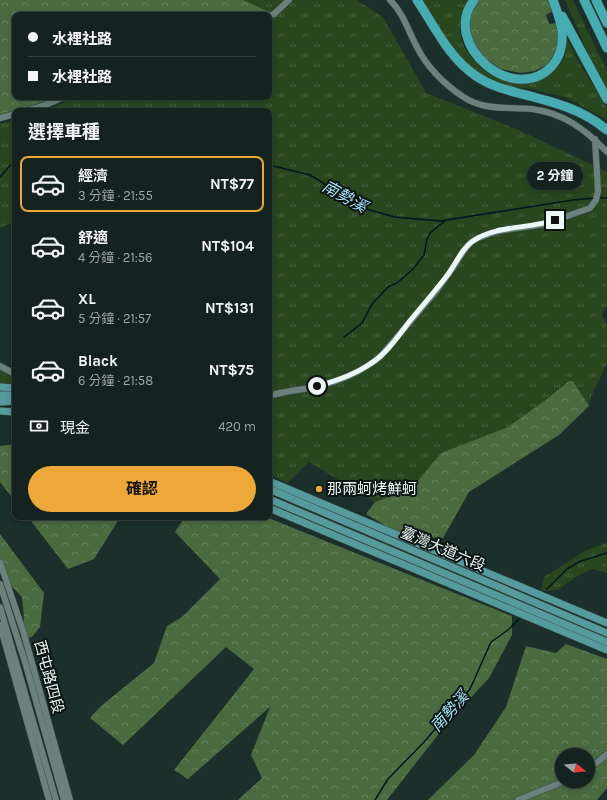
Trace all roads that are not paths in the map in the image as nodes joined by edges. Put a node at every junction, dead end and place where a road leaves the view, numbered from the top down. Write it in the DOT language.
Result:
graph roads {
  1 [pos="289,0"];
  2 [pos="390,0"];
  3 [pos="417,0"];
  4 [pos="474,0"];
  5 [pos="554,0"];
  6 [pos="584,0"];
  7 [pos="596,0"];
  8 [pos="272,15"];
  9 [pos="607,23"];
  10 [pos="607,48"];
  11 [pos="607,99"];
  12 [pos="57,100"];
  13 [pos="35,108"];
  14 [pos="12,115"];
  15 [pos="0,118"];
  16 [pos="607,130"];
  17 [pos="595,139"];
  18 [pos="607,152"];
  19 [pos="0,366"];
  20 [pos="12,372"];
  21 [pos="0,387"];
  22 [pos="12,388"];
  23 [pos="0,395"];
  24 [pos="12,395"];
  25 [pos="272,395"];
  26 [pos="12,401"];
  27 [pos="0,402"];
  28 [pos="0,411"];
  29 [pos="12,412"];
  30 [pos="272,481"];
  31 [pos="272,490"];
  32 [pos="272,500"];
  33 [pos="272,509"];
  34 [pos="0,562"];
  35 [pos="4,576"];
  36 [pos="0,584"];
  37 [pos="0,607"];
  38 [pos="13,621"];
  39 [pos="607,623"];
  40 [pos="0,625"];
  41 [pos="607,633"];
  42 [pos="607,642"];
  43 [pos="607,650"];
  44 [pos="607,754"];
  45 [pos="595,764"];
  46 [pos="555,785"];
  47 [pos="49,800"];
  48 [pos="56,800"];
  49 [pos="64,800"];
  50 [pos="70,800"];
  51 [pos="518,800"];
  1 -- 8 [label="street"];
  2 -- 17 [label="street"];
  3 -- 16 [label="highway"];
  4 -- 5 [label="highway"];
  5 -- 11 [label="highway"];
  6 -- 10 [label="highway"];
  7 -- 9 [label="highway"];
  12 -- 13 [label="street"];
  14 -- 15 [label="street"];
  17 -- 18 [label="street"];
  17 -- 25 [label="street"];
  19 -- 20 [label="street"];
  21 -- 22 [label="main road"];
  23 -- 24 [label="main road"];
  26 -- 27 [label="main road"];
  28 -- 29 [label="main road"];
  30 -- 39 [label="main road, 臺灣大道六段"];
  31 -- 41 [label="main road, 臺灣大道六段"];
  32 -- 42 [label="main road, 臺灣大道六段"];
  33 -- 43 [label="main road, 臺灣大道六段"];
  34 -- 35 [label="street, 西屯路四段"];
  35 -- 38 [label="street"];
  35 -- 50 [label="street, 西屯路四段"];
  36 -- 38 [label="street, 西屯路四段"];
  37 -- 48 [label="street, 西屯路四段"];
  38 -- 49 [label="street, 西屯路四段"];
  40 -- 47 [label="street"];
  44 -- 45 [label="street"];
  46 -- 51 [label="street"];
}
